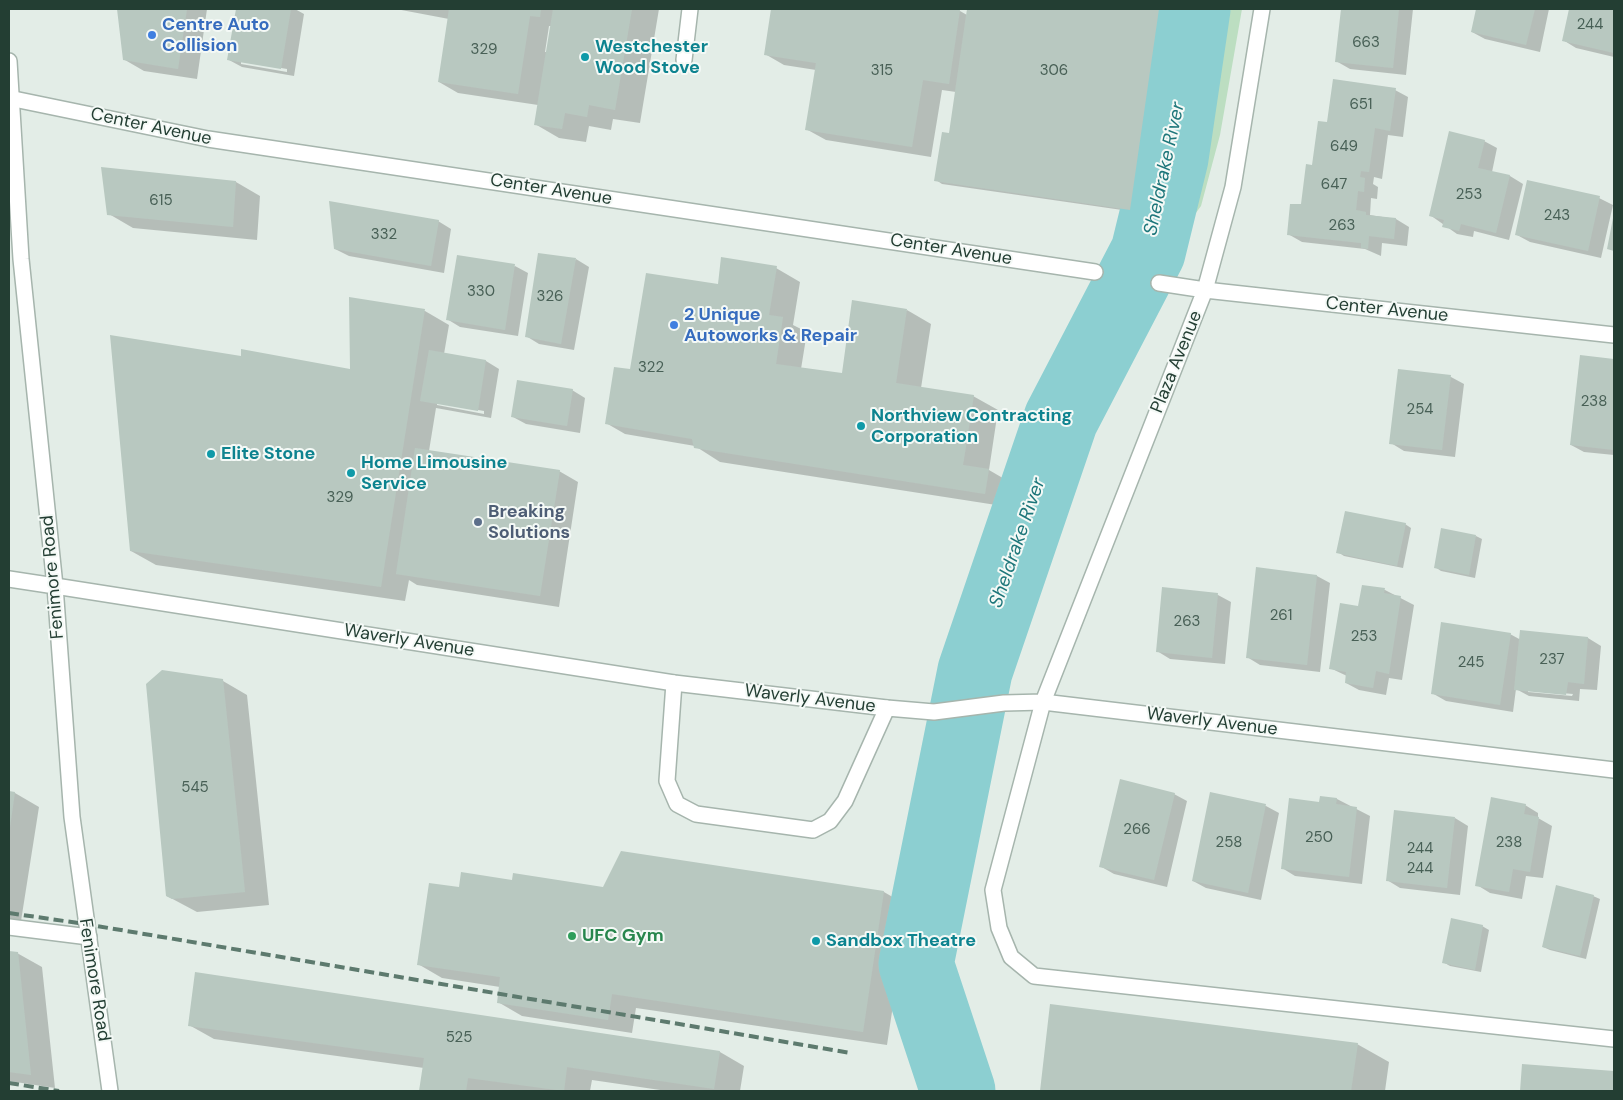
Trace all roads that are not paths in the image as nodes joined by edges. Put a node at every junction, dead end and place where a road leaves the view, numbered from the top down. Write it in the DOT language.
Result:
graph roads {
  1 [pos="690,9"];
  2 [pos="1262,9"];
  3 [pos="684,60"];
  4 [pos="9,61"];
  5 [pos="10,98"];
  6 [pos="1095,272"];
  7 [pos="1160,283"];
  8 [pos="1205,290"];
  9 [pos="1614,334"];
  10 [pos="9,580"];
  11 [pos="55,586"];
  12 [pos="674,682"];
  13 [pos="1043,702"];
  14 [pos="887,708"];
  15 [pos="1614,770"];
  16 [pos="9,926"];
  17 [pos="90,937"];
  18 [pos="1614,1039"];
  19 [pos="110,1091"];
  1 -- 3 [label="street"];
  2 -- 8 [label="street, Plaza Avenue"];
  4 -- 5 [label="street, Fenimore Road"];
  5 -- 6 [label="street, Center Avenue"];
  5 -- 11 [label="street, Fenimore Road"];
  7 -- 8 [label="street, Center Avenue"];
  8 -- 9 [label="street, Center Avenue"];
  8 -- 13 [label="street, Plaza Avenue"];
  10 -- 11 [label="street, Waverly Avenue"];
  11 -- 12 [label="street, Waverly Avenue"];
  11 -- 17 [label="street, Fenimore Road"];
  12 -- 14 [label="street, Waverly Avenue"];
  12 -- 14 [label="street"];
  13 -- 14 [label="street, Waverly Avenue"];
  13 -- 15 [label="street, Waverly Avenue"];
  13 -- 18 [label="street, Plaza Avenue"];
  16 -- 17 [label="street"];
  17 -- 19 [label="street, Fenimore Road"];
}
